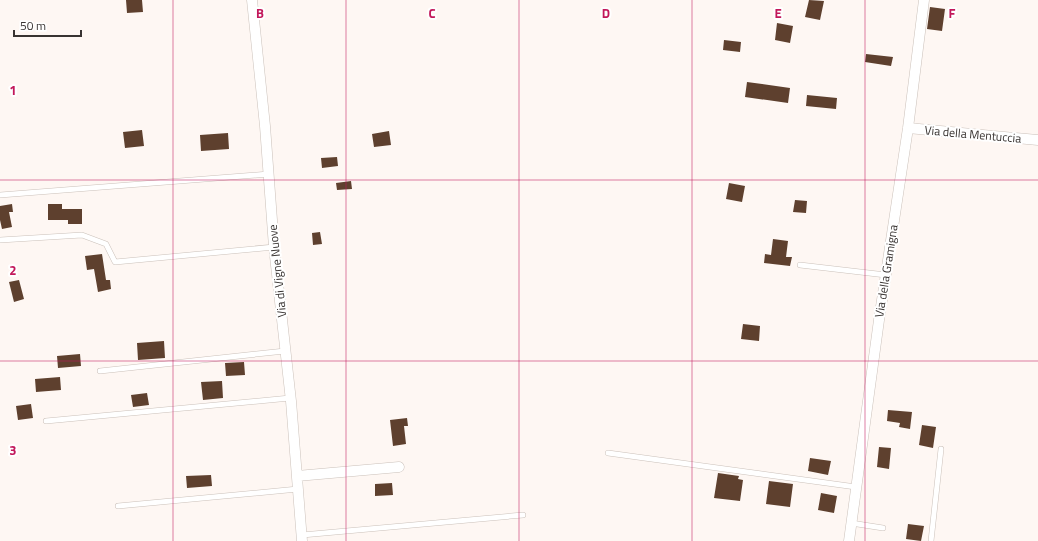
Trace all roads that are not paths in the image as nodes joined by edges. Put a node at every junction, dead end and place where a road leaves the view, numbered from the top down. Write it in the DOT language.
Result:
graph roads {
  1 [pos="252,0"];
  2 [pos="924,0"];
  3 [pos="908,128"];
  4 [pos="1038,140"];
  5 [pos="269,174"];
  6 [pos="0,196"];
  7 [pos="0,240"];
  8 [pos="274,247"];
  9 [pos="800,265"];
  10 [pos="886,275"];
  11 [pos="286,351"];
  12 [pos="100,371"];
  13 [pos="290,398"];
  14 [pos="46,421"];
  15 [pos="941,449"];
  16 [pos="608,452"];
  17 [pos="399,467"];
  18 [pos="297,476"];
  19 [pos="856,486"];
  20 [pos="298,489"];
  21 [pos="118,506"];
  22 [pos="523,515"];
  23 [pos="851,523"];
  24 [pos="883,528"];
  25 [pos="302,538"];
  26 [pos="848,541"];
  27 [pos="931,541"];
  1 -- 5 [label="street, Via di Vigne Nuove"];
  2 -- 3 [label="street, Via della Gramigna"];
  3 -- 4 [label="street, Via della Mentuccia"];
  3 -- 10 [label="street, Via della Gramigna"];
  5 -- 6 [label="lane"];
  5 -- 8 [label="street, Via di Vigne Nuove"];
  7 -- 8 [label="lane"];
  8 -- 11 [label="street, Via di Vigne Nuove"];
  9 -- 10 [label="lane"];
  10 -- 19 [label="street, Via della Gramigna"];
  11 -- 12 [label="lane"];
  11 -- 13 [label="street, Via di Vigne Nuove"];
  13 -- 14 [label="lane"];
  13 -- 18 [label="street, Via di Vigne Nuove"];
  15 -- 27 [label="lane"];
  16 -- 19 [label="lane"];
  17 -- 18 [label="street"];
  18 -- 20 [label="street, Via di Vigne Nuove"];
  19 -- 23 [label="street, Via della Gramigna"];
  20 -- 21 [label="lane"];
  20 -- 25 [label="street, Via di Vigne Nuove"];
  22 -- 25 [label="lane"];
  23 -- 24 [label="lane"];
  23 -- 26 [label="street, Via della Gramigna"];
}
